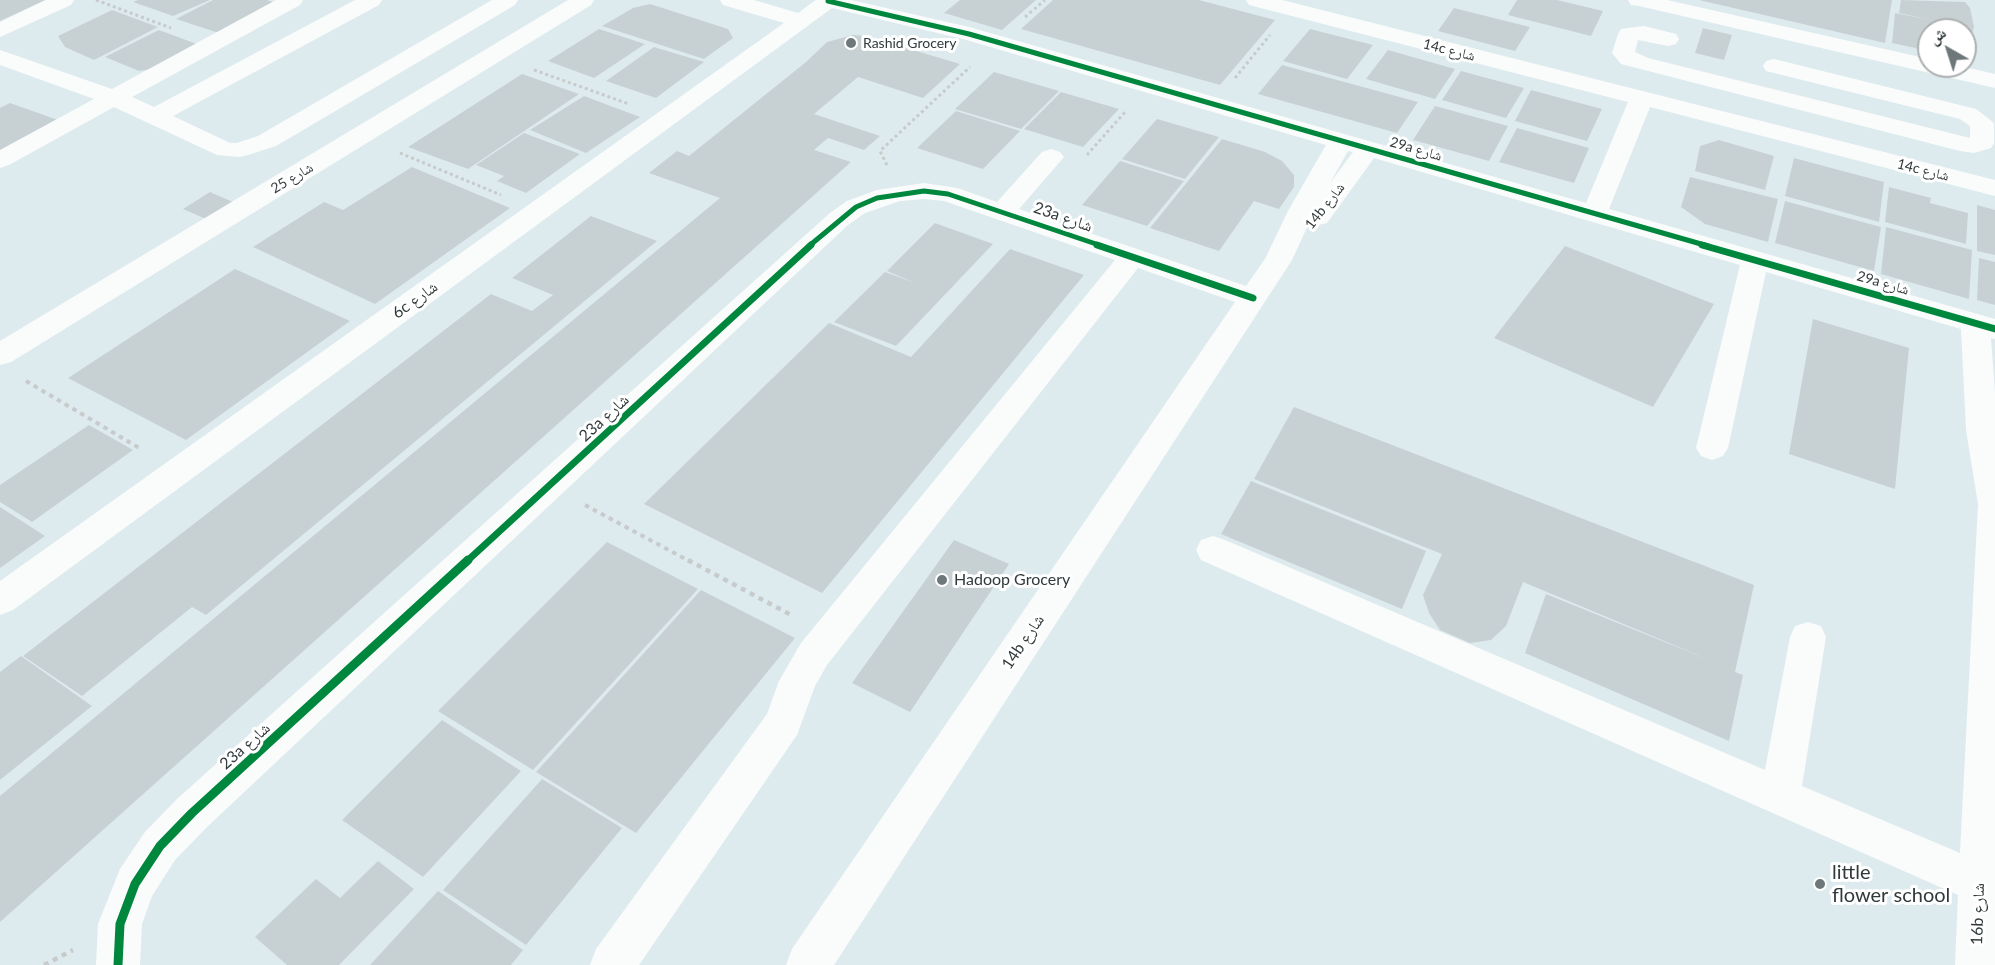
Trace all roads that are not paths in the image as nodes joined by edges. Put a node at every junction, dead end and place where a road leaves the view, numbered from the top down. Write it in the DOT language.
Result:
graph roads {
  1 [pos="63,0"];
  2 [pos="292,0"];
  3 [pos="371,0"];
  4 [pos="507,0"];
  5 [pos="584,0"];
  6 [pos="731,0"];
  7 [pos="871,0"];
  8 [pos="1257,0"];
  9 [pos="1639,0"];
  10 [pos="829,1"];
  11 [pos="801,21"];
  12 [pos="0,30"];
  13 [pos="969,34"];
  14 [pos="1668,39"];
  15 [pos="0,57"];
  16 [pos="1917,63"];
  17 [pos="1774,66"];
  18 [pos="1977,76"];
  19 [pos="1995,80"];
  20 [pos="1716,83"];
  21 [pos="111,97"];
  22 [pos="1641,99"];
  23 [pos="155,116"];
  24 [pos="1708,116"];
  25 [pos="1341,141"];
  26 [pos="1368,149"];
  27 [pos="1051,157"];
  28 [pos="0,160"];
  29 [pos="1995,188"];
  30 [pos="1003,211"];
  31 [pos="1594,214"];
  32 [pos="1133,256"];
  33 [pos="1278,260"];
  34 [pos="1755,261"];
  35 [pos="1253,298"];
  36 [pos="1985,327"];
  37 [pos="0,355"];
  38 [pos="1712,448"];
  39 [pos="1995,501"];
  40 [pos="1213,550"];
  41 [pos="1994,552"];
  42 [pos="0,600"];
  43 [pos="1808,637"];
  44 [pos="1780,797"];
  45 [pos="1980,883"];
  46 [pos="118,965"];
  47 [pos="612,965"];
  48 [pos="808,965"];
  49 [pos="1977,965"];
  1 -- 12 [label="street"];
  2 -- 21 [label="street"];
  3 -- 23 [label="street"];
  4 -- 23 [label="street"];
  5 -- 37 [label="street, شارع 25"];
  6 -- 11 [label="street"];
  7 -- 13 [label="street, 29a شارع"];
  8 -- 22 [label="street, 14c شارع"];
  9 -- 16 [label="street"];
  10 -- 11 [label="street, 6c شارع"];
  10 -- 13 [label="street, 29a شارع"];
  11 -- 42 [label="street, 6c شارع"];
  13 -- 25 [label="street, 29a شارع"];
  14 -- 20 [label="street"];
  15 -- 21 [label="street"];
  17 -- 20 [label="street"];
  18 -- 19 [label="street"];
  20 -- 24 [label="street"];
  21 -- 23 [label="street"];
  21 -- 28 [label="street"];
  22 -- 24 [label="street, 14c شارع"];
  22 -- 31 [label="street"];
  24 -- 29 [label="street, 14c شارع"];
  25 -- 26 [label="street, 29a شارع"];
  25 -- 33 [label="street, 14b شارع"];
  26 -- 31 [label="street, 29a شارع"];
  26 -- 33 [label="street, 14b شارع"];
  27 -- 30 [label="street"];
  30 -- 32 [label="street, 23a شارع"];
  30 -- 46 [label="street, 23a شارع"];
  31 -- 34 [label="street, 29a شارع"];
  32 -- 35 [label="street, 23a شارع"];
  32 -- 47 [label="street"];
  33 -- 35 [label="street, 14b شارع"];
  34 -- 36 [label="street, 29a شارع"];
  34 -- 38 [label="street"];
  35 -- 48 [label="street, 14b شارع"];
  36 -- 39 [label="street, 16b شارع"];
  39 -- 41 [label="street, 16b شارع"];
  40 -- 44 [label="street"];
  41 -- 45 [label="street, 16b شارع"];
  43 -- 44 [label="street"];
  44 -- 45 [label="street"];
  45 -- 49 [label="street, 16b شارع"];
}
